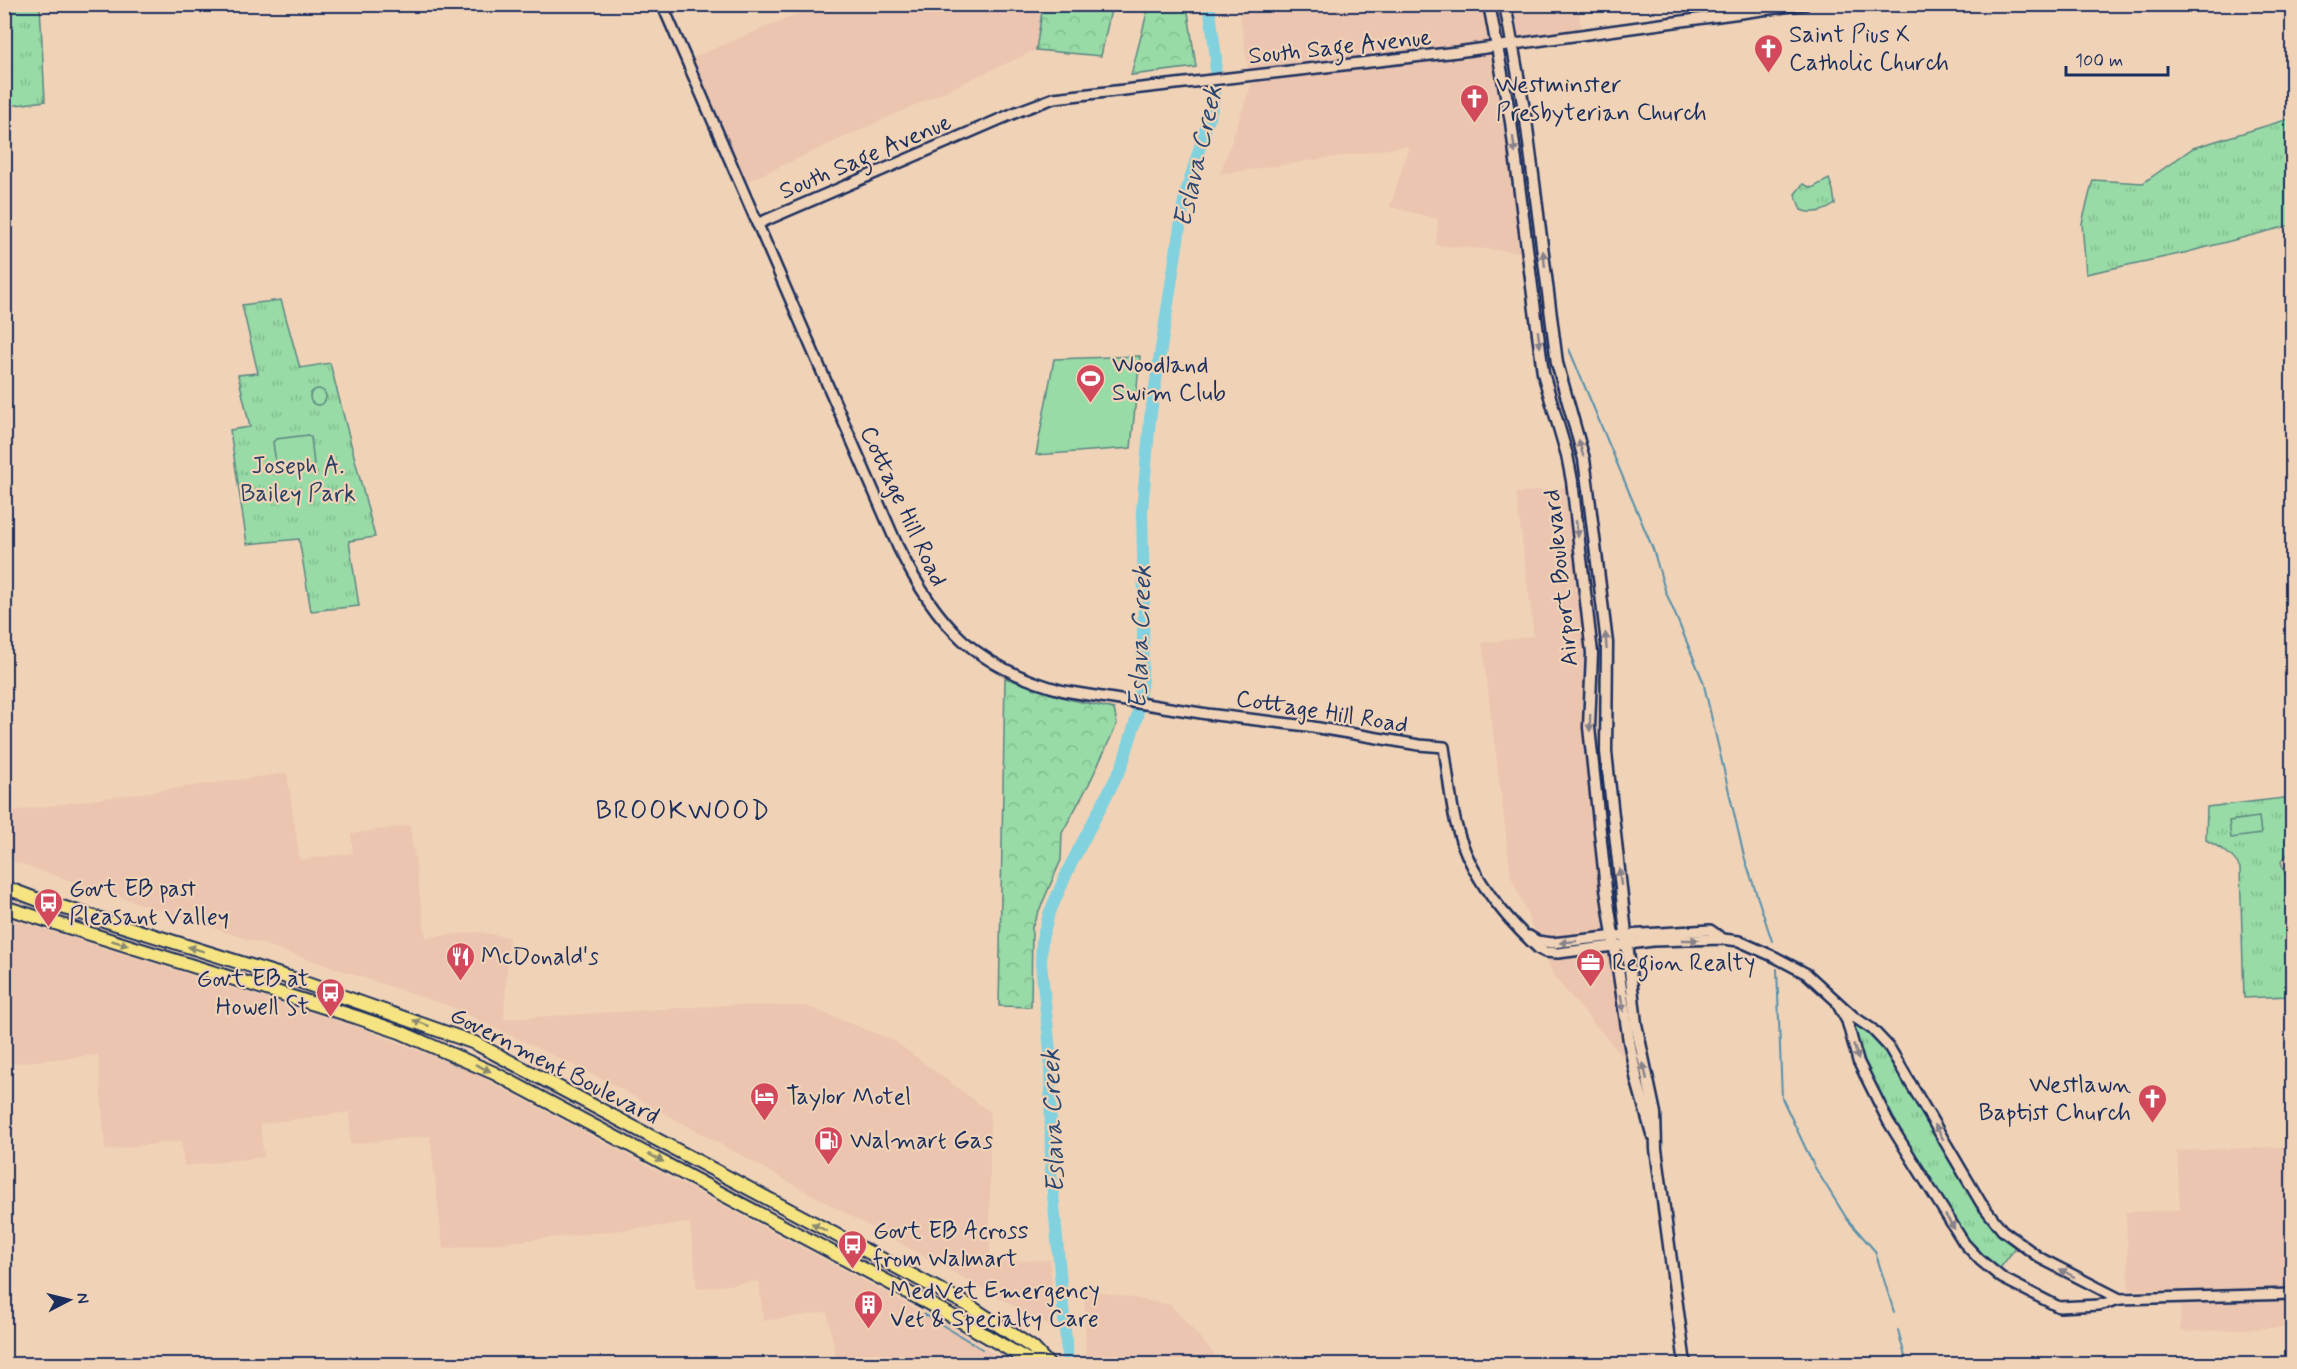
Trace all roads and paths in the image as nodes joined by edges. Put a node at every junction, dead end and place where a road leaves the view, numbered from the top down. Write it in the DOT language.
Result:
graph roads {
  1 [pos="662,4"];
  2 [pos="1489,4"];
  3 [pos="1505,4"];
  4 [pos="1806,4"];
  5 [pos="1512,44"];
  6 [pos="1497,46"];
  7 [pos="757,224"];
  8 [pos="1425,746"];
  9 [pos="1447,764"];
  10 [pos="4,887"];
  11 [pos="4,907"];
  12 [pos="1627,939"];
  13 [pos="1613,941"];
  14 [pos="1834,998"];
  15 [pos="1656,1149"];
  16 [pos="2292,1294"];
  17 [pos="2120,1299"];
  18 [pos="1040,1365"];
  19 [pos="1048,1365"];
  20 [pos="1685,1365"];
  1 -- 7 [label="street, Cottage Hill Road"];
  2 -- 6 [label="main road, Airport Boulevard"];
  3 -- 5 [label="main road, Airport Boulevard"];
  4 -- 5 [label="street, South Sage Avenue"];
  5 -- 6 [label="street, South Sage Avenue"];
  12 -- 5 [label="main road, Airport Boulevard, one-way"];
  6 -- 7 [label="street, South Sage Avenue"];
  6 -- 13 [label="main road, Airport Boulevard, one-way"];
  7 -- 8 [label="street, Cottage Hill Road"];
  8 -- 9 [label="street, Cottage Hill Road"];
  8 -- 9 [label="street, Cottage Hill Road"];
  9 -- 13 [label="street"];
  19 -- 10 [label="main road, Government Boulevard, one-way"];
  11 -- 18 [label="main road, Government Boulevard, one-way"];
  12 -- 13 [label="street"];
  12 -- 14 [label="street"];
  15 -- 12 [label="main road, Airport Boulevard, one-way"];
  13 -- 15 [label="main road, Airport Boulevard, one-way"];
  17 -- 14 [label="street, one-way"];
  14 -- 17 [label="street, one-way"];
  15 -- 20 [label="main road, Airport Boulevard"];
  16 -- 17 [label="street"];
}
